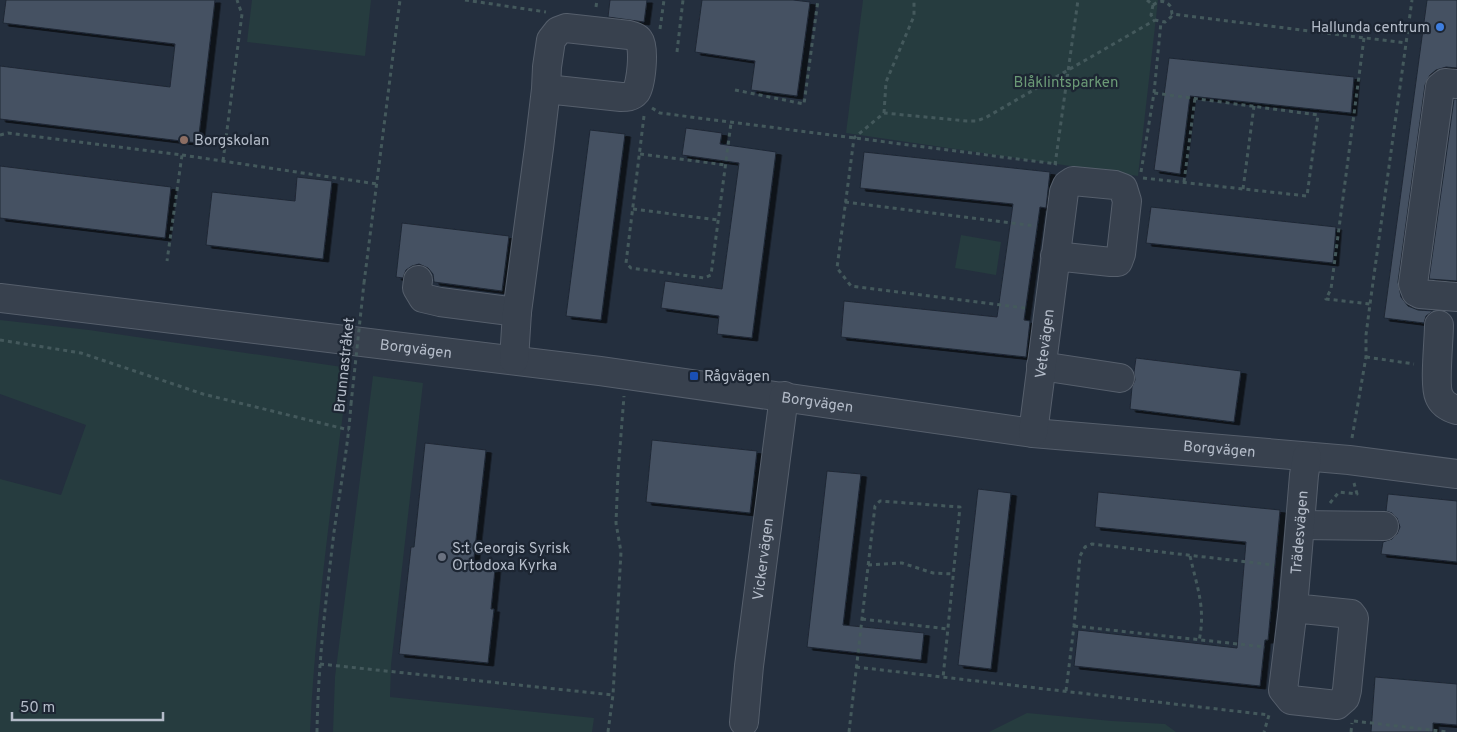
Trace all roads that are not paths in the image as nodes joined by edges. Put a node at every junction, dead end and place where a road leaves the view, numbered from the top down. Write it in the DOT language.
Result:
graph roads {
  1 [pos="1457,84"];
  2 [pos="546,88"];
  3 [pos="1057,243"];
  4 [pos="418,280"];
  5 [pos="1457,297"];
  6 [pos="0,298"];
  7 [pos="517,312"];
  8 [pos="1439,325"];
  9 [pos="514,360"];
  10 [pos="1041,366"];
  11 [pos="1120,378"];
  12 [pos="784,396"];
  13 [pos="1457,410"];
  14 [pos="1033,433"];
  15 [pos="1307,457"];
  16 [pos="1457,474"];
  17 [pos="1300,525"];
  18 [pos="1384,526"];
  19 [pos="1293,608"];
  20 [pos="744,722"];
  1 -- 5 [label="street"];
  2 -- 7 [label="street"];
  3 -- 10 [label="street, Vetevägen"];
  4 -- 7 [label="street"];
  6 -- 9 [label="street, Borgvägen"];
  7 -- 9 [label="street"];
  8 -- 13 [label="street"];
  9 -- 12 [label="street, Borgvägen"];
  10 -- 11 [label="street"];
  10 -- 14 [label="street, Vetevägen"];
  12 -- 14 [label="street, Borgvägen"];
  12 -- 20 [label="street, Vickervägen"];
  14 -- 15 [label="street, Borgvägen"];
  15 -- 16 [label="street, Borgvägen"];
  15 -- 17 [label="street, Trädesvägen"];
  17 -- 18 [label="street"];
  17 -- 19 [label="street, Trädesvägen"];
}
